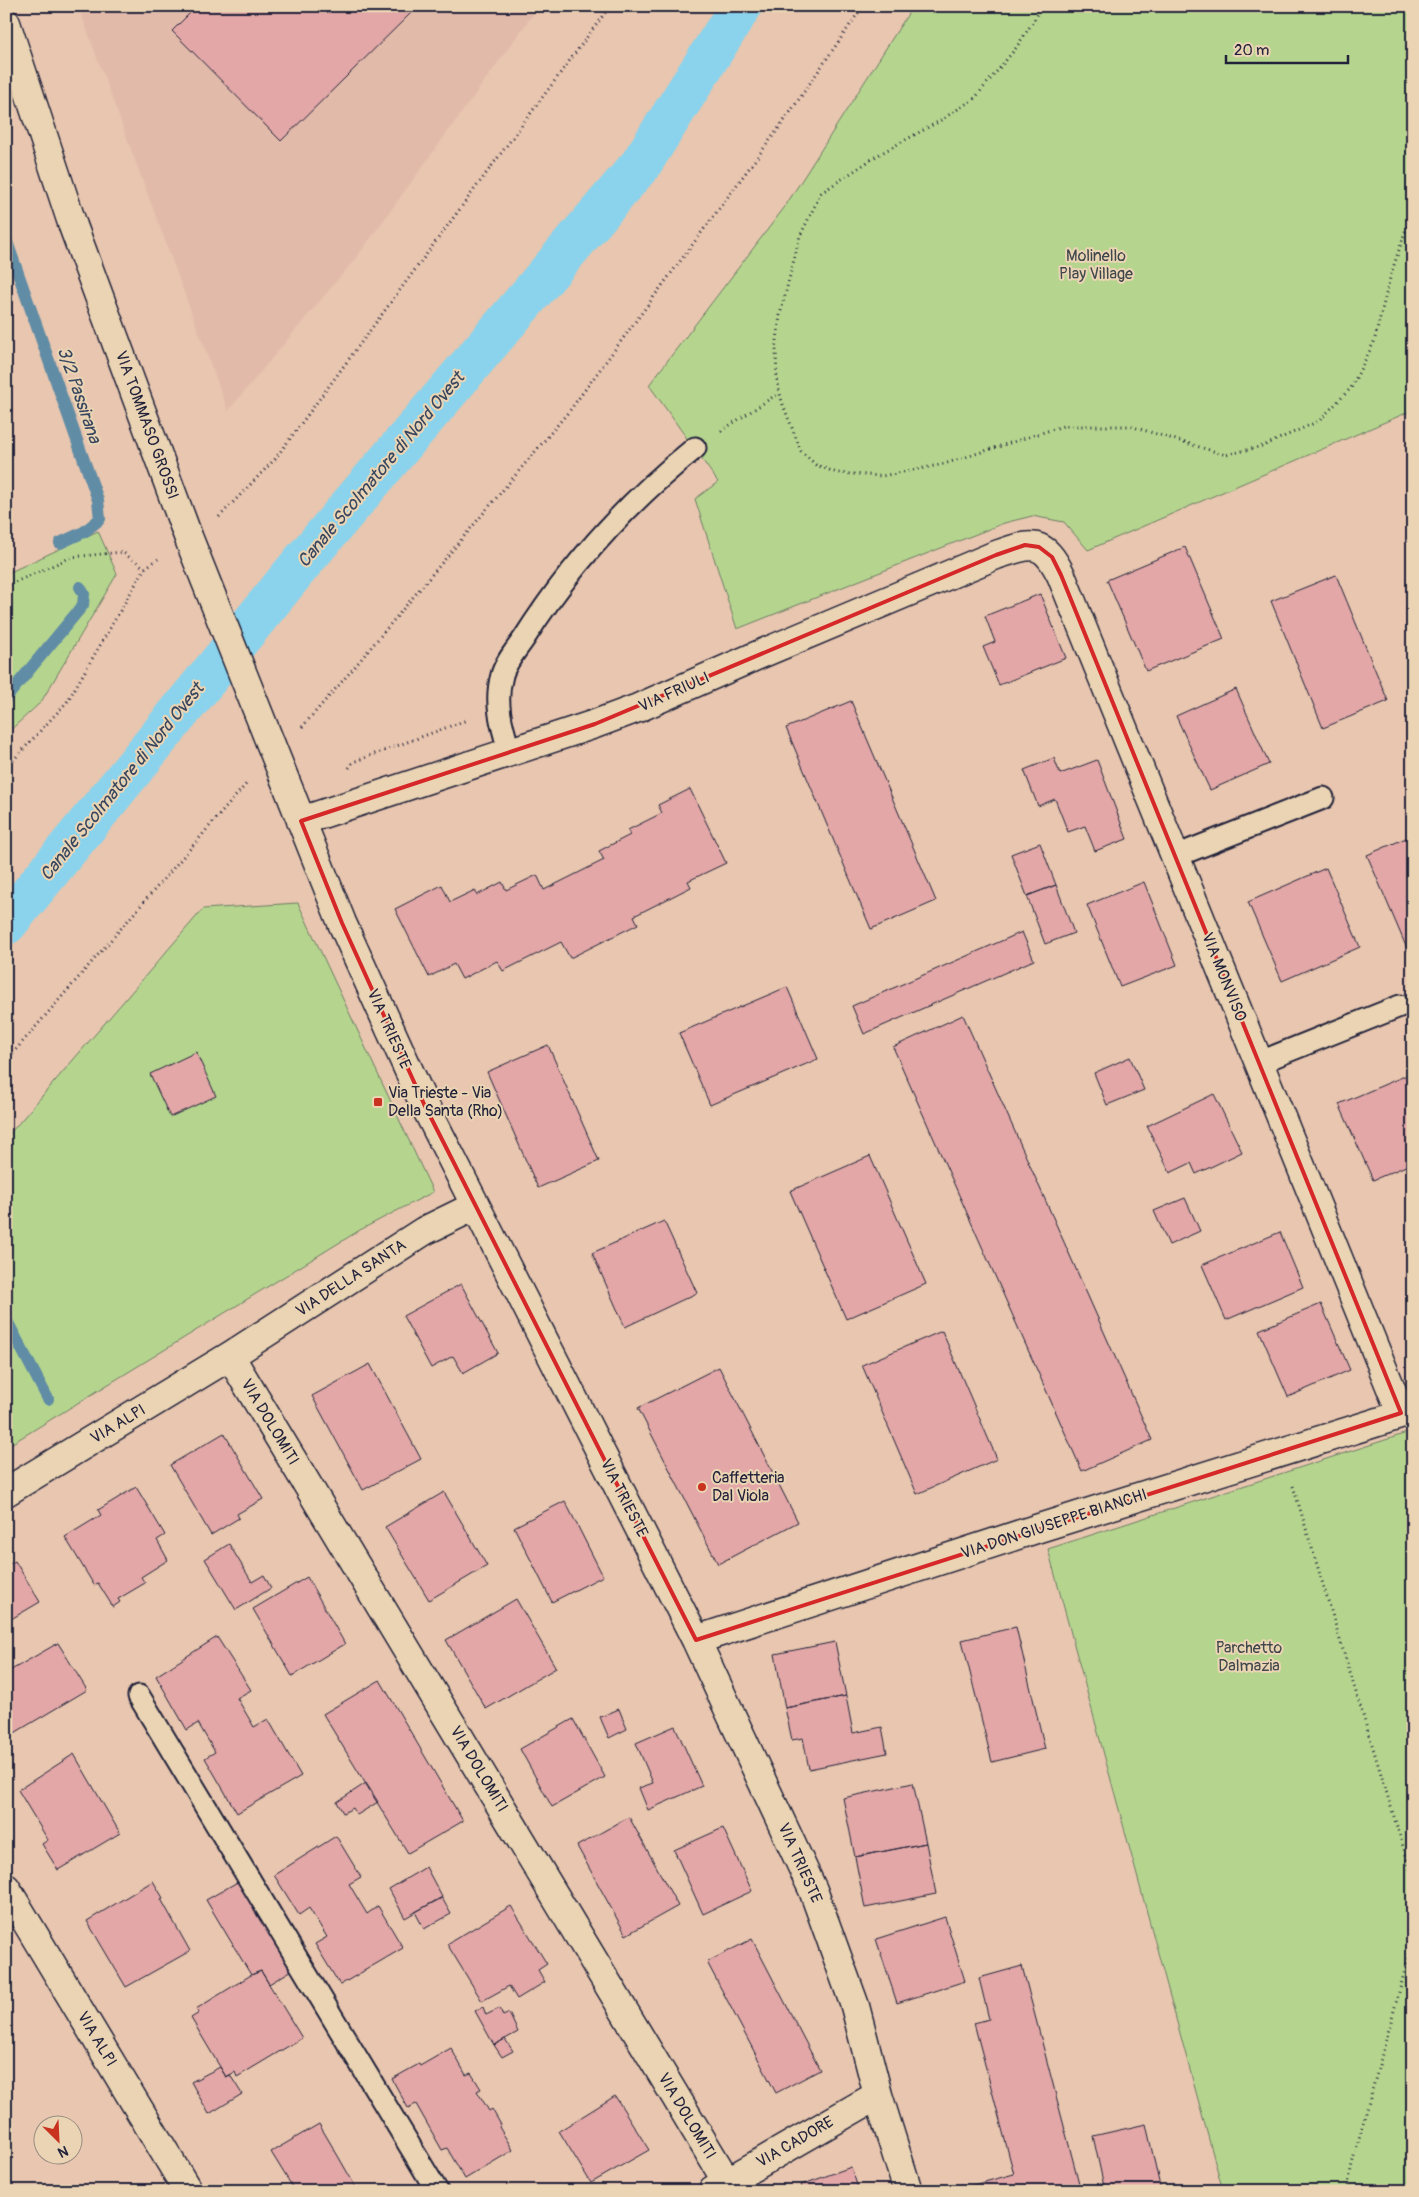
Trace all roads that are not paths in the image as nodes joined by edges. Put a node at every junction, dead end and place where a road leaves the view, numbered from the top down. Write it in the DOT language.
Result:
graph roads {
  1 [pos="6,23"];
  2 [pos="695,448"];
  3 [pos="1039,547"];
  4 [pos="510,753"];
  5 [pos="1323,798"];
  6 [pos="301,821"];
  7 [pos="1176,856"];
  8 [pos="1400,1006"];
  9 [pos="1258,1063"];
  10 [pos="474,1206"];
  11 [pos="230,1356"];
  12 [pos="1407,1412"];
  13 [pos="6,1492"];
  14 [pos="696,1640"];
  15 [pos="139,1696"];
  16 [pos="6,1888"];
  17 [pos="878,2095"];
  18 [pos="720,2186"];
  19 [pos="188,2191"];
  20 [pos="437,2191"];
  21 [pos="908,2191"];
  1 -- 6 [label="street, VIA TOMMASO GROSSI"];
  2 -- 4 [label="lane"];
  3 -- 4 [label="street, VIA FRIULI"];
  3 -- 7 [label="street, VIA MONVISO"];
  4 -- 6 [label="street, VIA FRIULI"];
  5 -- 7 [label="lane"];
  6 -- 10 [label="street, VIA TRIESTE"];
  7 -- 9 [label="street, VIA MONVISO"];
  8 -- 9 [label="lane"];
  9 -- 12 [label="street, VIA MONVISO"];
  10 -- 11 [label="street, VIA DELLA SANTA"];
  10 -- 14 [label="street, VIA TRIESTE"];
  11 -- 13 [label="street, VIA ALPI"];
  11 -- 18 [label="street, VIA DOLOMITI"];
  12 -- 14 [label="street, VIA DON GIUSEPPE BIANCHI"];
  14 -- 17 [label="street, VIA TRIESTE"];
  15 -- 20 [label="lane"];
  16 -- 19 [label="street, VIA ALPI"];
  17 -- 18 [label="street, VIA CADORE"];
  17 -- 21 [label="street, VIA TRIESTE"];
}
